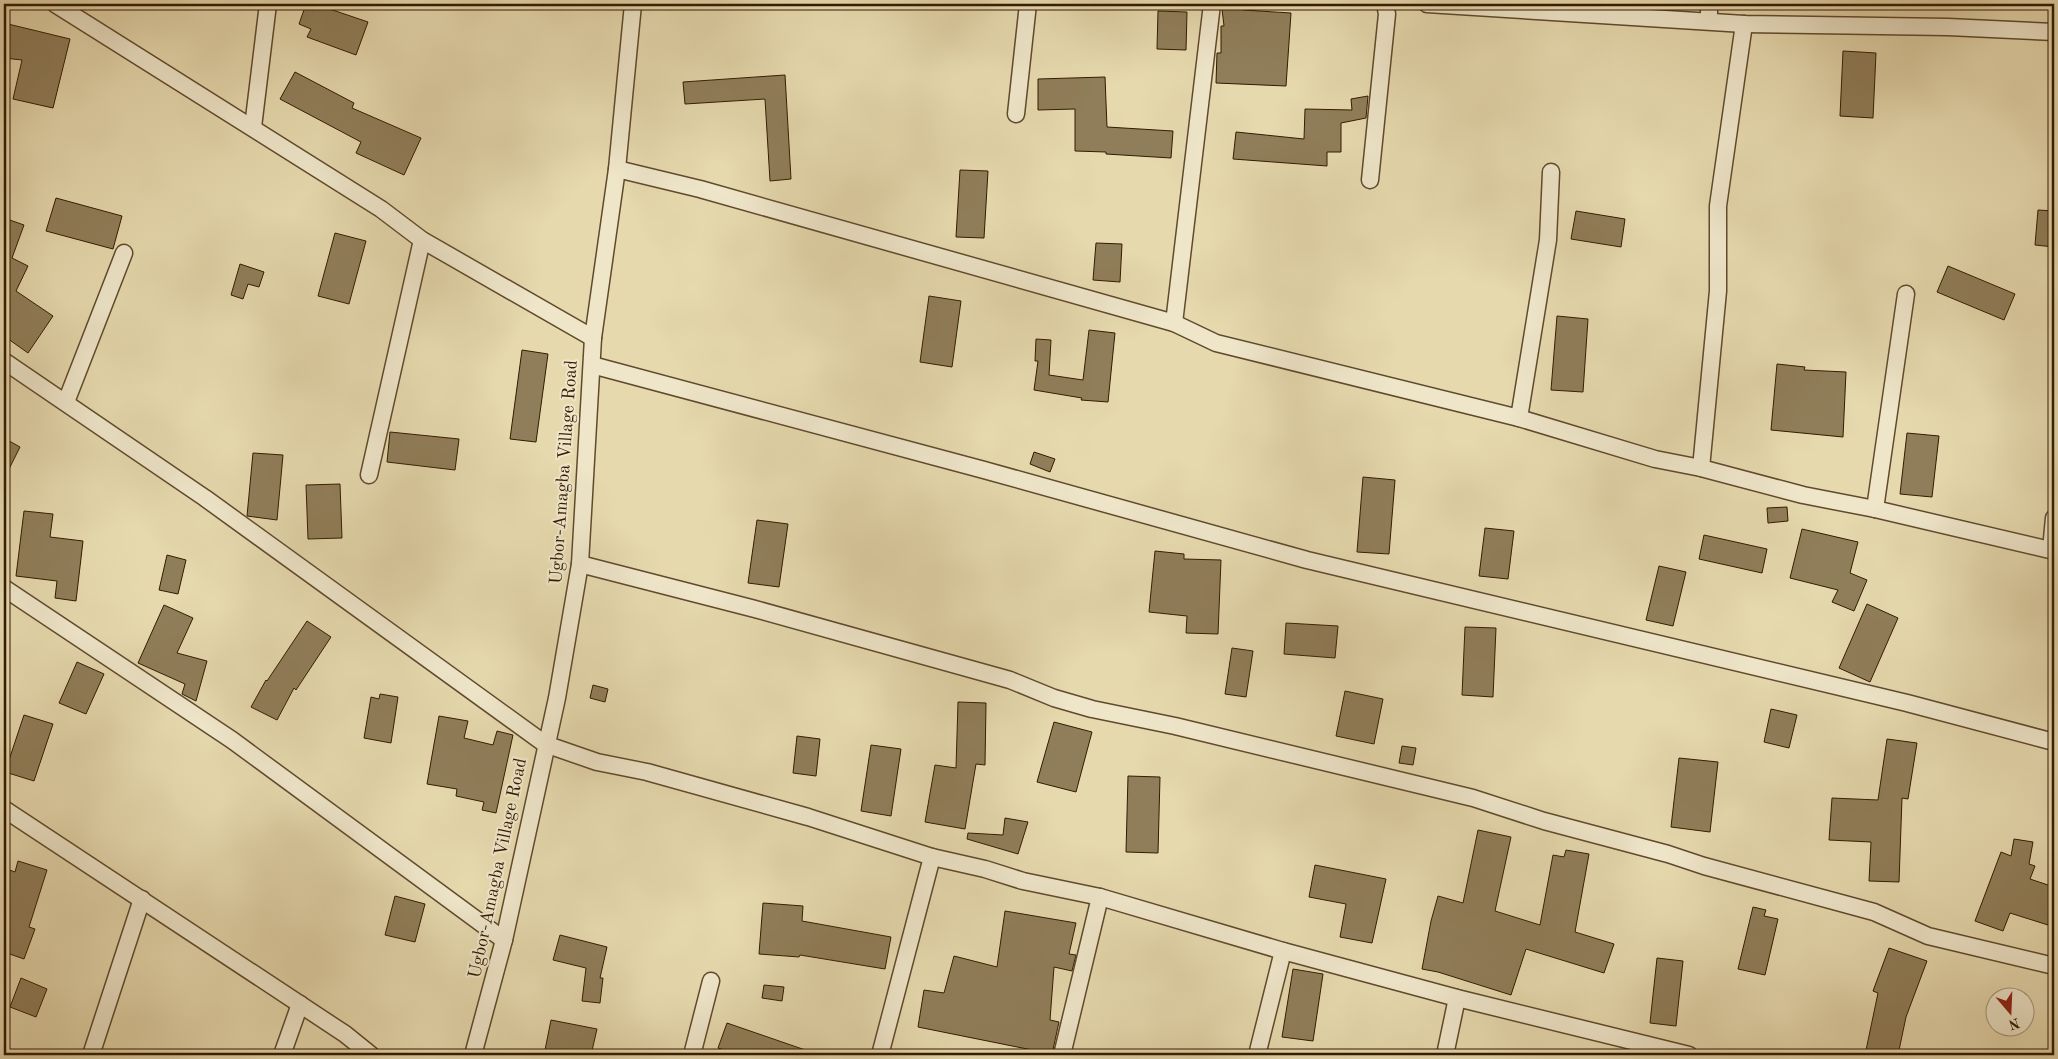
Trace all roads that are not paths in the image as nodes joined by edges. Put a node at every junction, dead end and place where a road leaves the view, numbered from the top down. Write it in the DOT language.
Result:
graph roads {
  1 [pos="55,4"];
  2 [pos="268,4"];
  3 [pos="633,4"];
  4 [pos="1028,4"];
  5 [pos="1212,4"];
  6 [pos="1385,4"];
  7 [pos="1427,4"];
  8 [pos="1709,12"];
  9 [pos="1744,24"];
  10 [pos="2054,32"];
  11 [pos="1016,114"];
  12 [pos="253,127"];
  13 [pos="617,169"];
  14 [pos="1550,172"];
  15 [pos="1370,180"];
  16 [pos="422,240"];
  17 [pos="124,254"];
  18 [pos="1906,294"];
  19 [pos="1174,323"];
  20 [pos="593,338"];
  21 [pos="4,361"];
  22 [pos="592,365"];
  23 [pos="66,402"];
  24 [pos="1519,418"];
  25 [pos="1701,468"];
  26 [pos="369,475"];
  27 [pos="1875,509"];
  28 [pos="2054,518"];
  29 [pos="2053,550"];
  30 [pos="580,564"];
  31 [pos="4,588"];
  32 [pos="2054,742"];
  33 [pos="545,744"];
  34 [pos="4,809"];
  35 [pos="932,857"];
  36 [pos="1100,897"];
  37 [pos="142,899"];
  38 [pos="504,940"];
  39 [pos="1283,951"];
  40 [pos="2054,966"];
  41 [pos="711,981"];
  42 [pos="1457,998"];
  43 [pos="300,1004"];
  44 [pos="91,1055"];
  45 [pos="282,1055"];
  46 [pos="371,1055"];
  47 [pos="473,1055"];
  48 [pos="692,1055"];
  49 [pos="880,1055"];
  50 [pos="1062,1055"];
  51 [pos="1257,1055"];
  52 [pos="1444,1055"];
  53 [pos="1689,1055"];
  1 -- 12 [label="street"];
  2 -- 12 [label="street"];
  3 -- 13 [label="street, Ugbor-Amagba Village Road"];
  4 -- 11 [label="street"];
  5 -- 19 [label="street"];
  6 -- 15 [label="street"];
  7 -- 8 [label="street"];
  8 -- 9 [label="street"];
  9 -- 10 [label="street"];
  9 -- 25 [label="street"];
  12 -- 16 [label="street"];
  13 -- 19 [label="street"];
  13 -- 20 [label="street, Ugbor-Amagba Village Road"];
  14 -- 24 [label="street"];
  16 -- 20 [label="street"];
  16 -- 26 [label="street"];
  17 -- 23 [label="street"];
  18 -- 27 [label="street"];
  19 -- 24 [label="street"];
  20 -- 22 [label="street, Ugbor-Amagba Village Road"];
  21 -- 23 [label="street"];
  22 -- 30 [label="street, Ugbor-Amagba Village Road"];
  22 -- 32 [label="street"];
  23 -- 33 [label="street"];
  24 -- 25 [label="street"];
  25 -- 27 [label="street"];
  27 -- 29 [label="street"];
  28 -- 29 [label="street"];
  30 -- 33 [label="street, Ugbor-Amagba Village Road"];
  30 -- 40 [label="street"];
  31 -- 38 [label="street"];
  33 -- 35 [label="street"];
  33 -- 38 [label="street, Ugbor-Amagba Village Road"];
  34 -- 37 [label="street"];
  35 -- 36 [label="street"];
  35 -- 49 [label="street"];
  36 -- 39 [label="street"];
  36 -- 50 [label="street"];
  37 -- 43 [label="street"];
  37 -- 44 [label="street"];
  38 -- 47 [label="street, Ugbor-Amagba Village Road"];
  39 -- 42 [label="street"];
  39 -- 51 [label="street"];
  41 -- 48 [label="street"];
  42 -- 52 [label="street"];
  42 -- 53 [label="street"];
  43 -- 45 [label="street"];
  43 -- 46 [label="street"];
}
